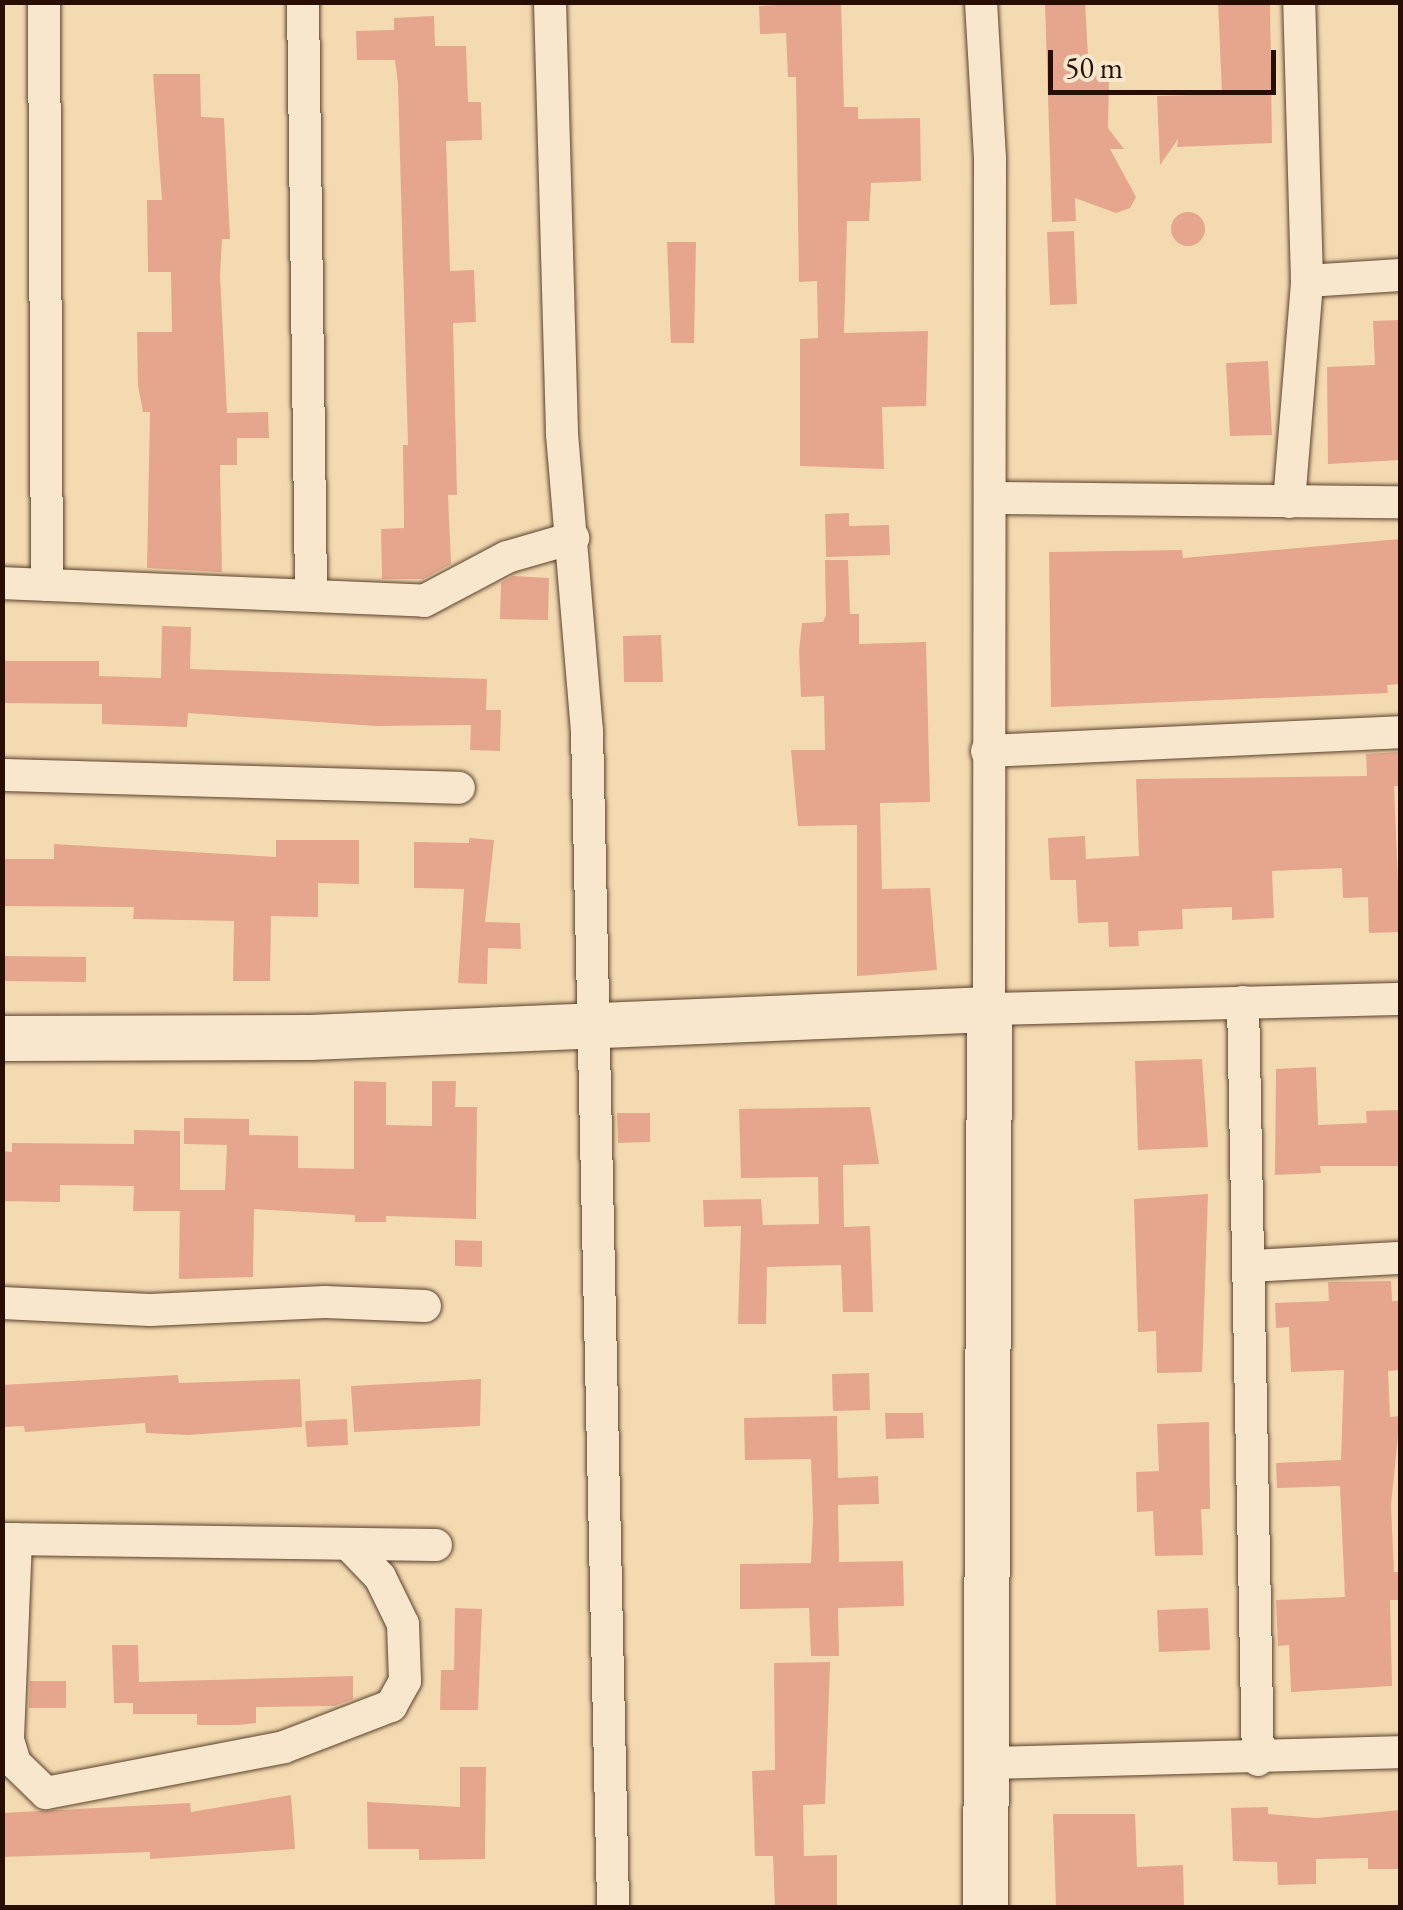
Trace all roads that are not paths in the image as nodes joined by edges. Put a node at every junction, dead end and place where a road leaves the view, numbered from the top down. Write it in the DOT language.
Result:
graph roads {
  1 [pos="44,2"];
  2 [pos="302,2"];
  3 [pos="550,2"];
  4 [pos="980,2"];
  5 [pos="1299,2"];
  6 [pos="1400,275"];
  7 [pos="1307,280"];
  8 [pos="992,498"];
  9 [pos="1289,502"];
  10 [pos="1400,502"];
  11 [pos="573,538"];
  12 [pos="2,582"];
  13 [pos="47,584"];
  14 [pos="311,593"];
  15 [pos="1400,732"];
  16 [pos="986,750"];
  17 [pos="2,775"];
  18 [pos="459,788"];
  19 [pos="1400,999"];
  20 [pos="1243,1002"];
  21 [pos="989,1009"];
  22 [pos="597,1024"];
  23 [pos="2,1038"];
  24 [pos="1400,1258"];
  25 [pos="1251,1266"];
  26 [pos="2,1303"];
  27 [pos="425,1306"];
  28 [pos="9,1539"];
  29 [pos="348,1544"];
  30 [pos="436,1545"];
  31 [pos="1400,1752"];
  32 [pos="1258,1760"];
  33 [pos="988,1763"];
  34 [pos="613,1908"];
  35 [pos="985,1908"];
  1 -- 13 [label="street"];
  2 -- 14 [label="street"];
  3 -- 11 [label="street"];
  4 -- 8 [label="street"];
  5 -- 7 [label="street"];
  6 -- 7 [label="street"];
  7 -- 9 [label="street"];
  8 -- 9 [label="street"];
  8 -- 16 [label="street"];
  9 -- 10 [label="street"];
  11 -- 14 [label="street"];
  11 -- 22 [label="street"];
  12 -- 13 [label="street"];
  13 -- 14 [label="street"];
  15 -- 16 [label="street"];
  16 -- 21 [label="street"];
  17 -- 18 [label="street"];
  19 -- 20 [label="street"];
  20 -- 21 [label="street"];
  20 -- 25 [label="street"];
  21 -- 22 [label="street"];
  21 -- 33 [label="street"];
  22 -- 23 [label="street"];
  22 -- 34 [label="street"];
  24 -- 25 [label="street"];
  25 -- 32 [label="street"];
  26 -- 27 [label="street"];
  28 -- 29 [label="street"];
  28 -- 29 [label="street"];
  29 -- 30 [label="street"];
  31 -- 32 [label="street"];
  32 -- 33 [label="street"];
  33 -- 35 [label="street"];
}
